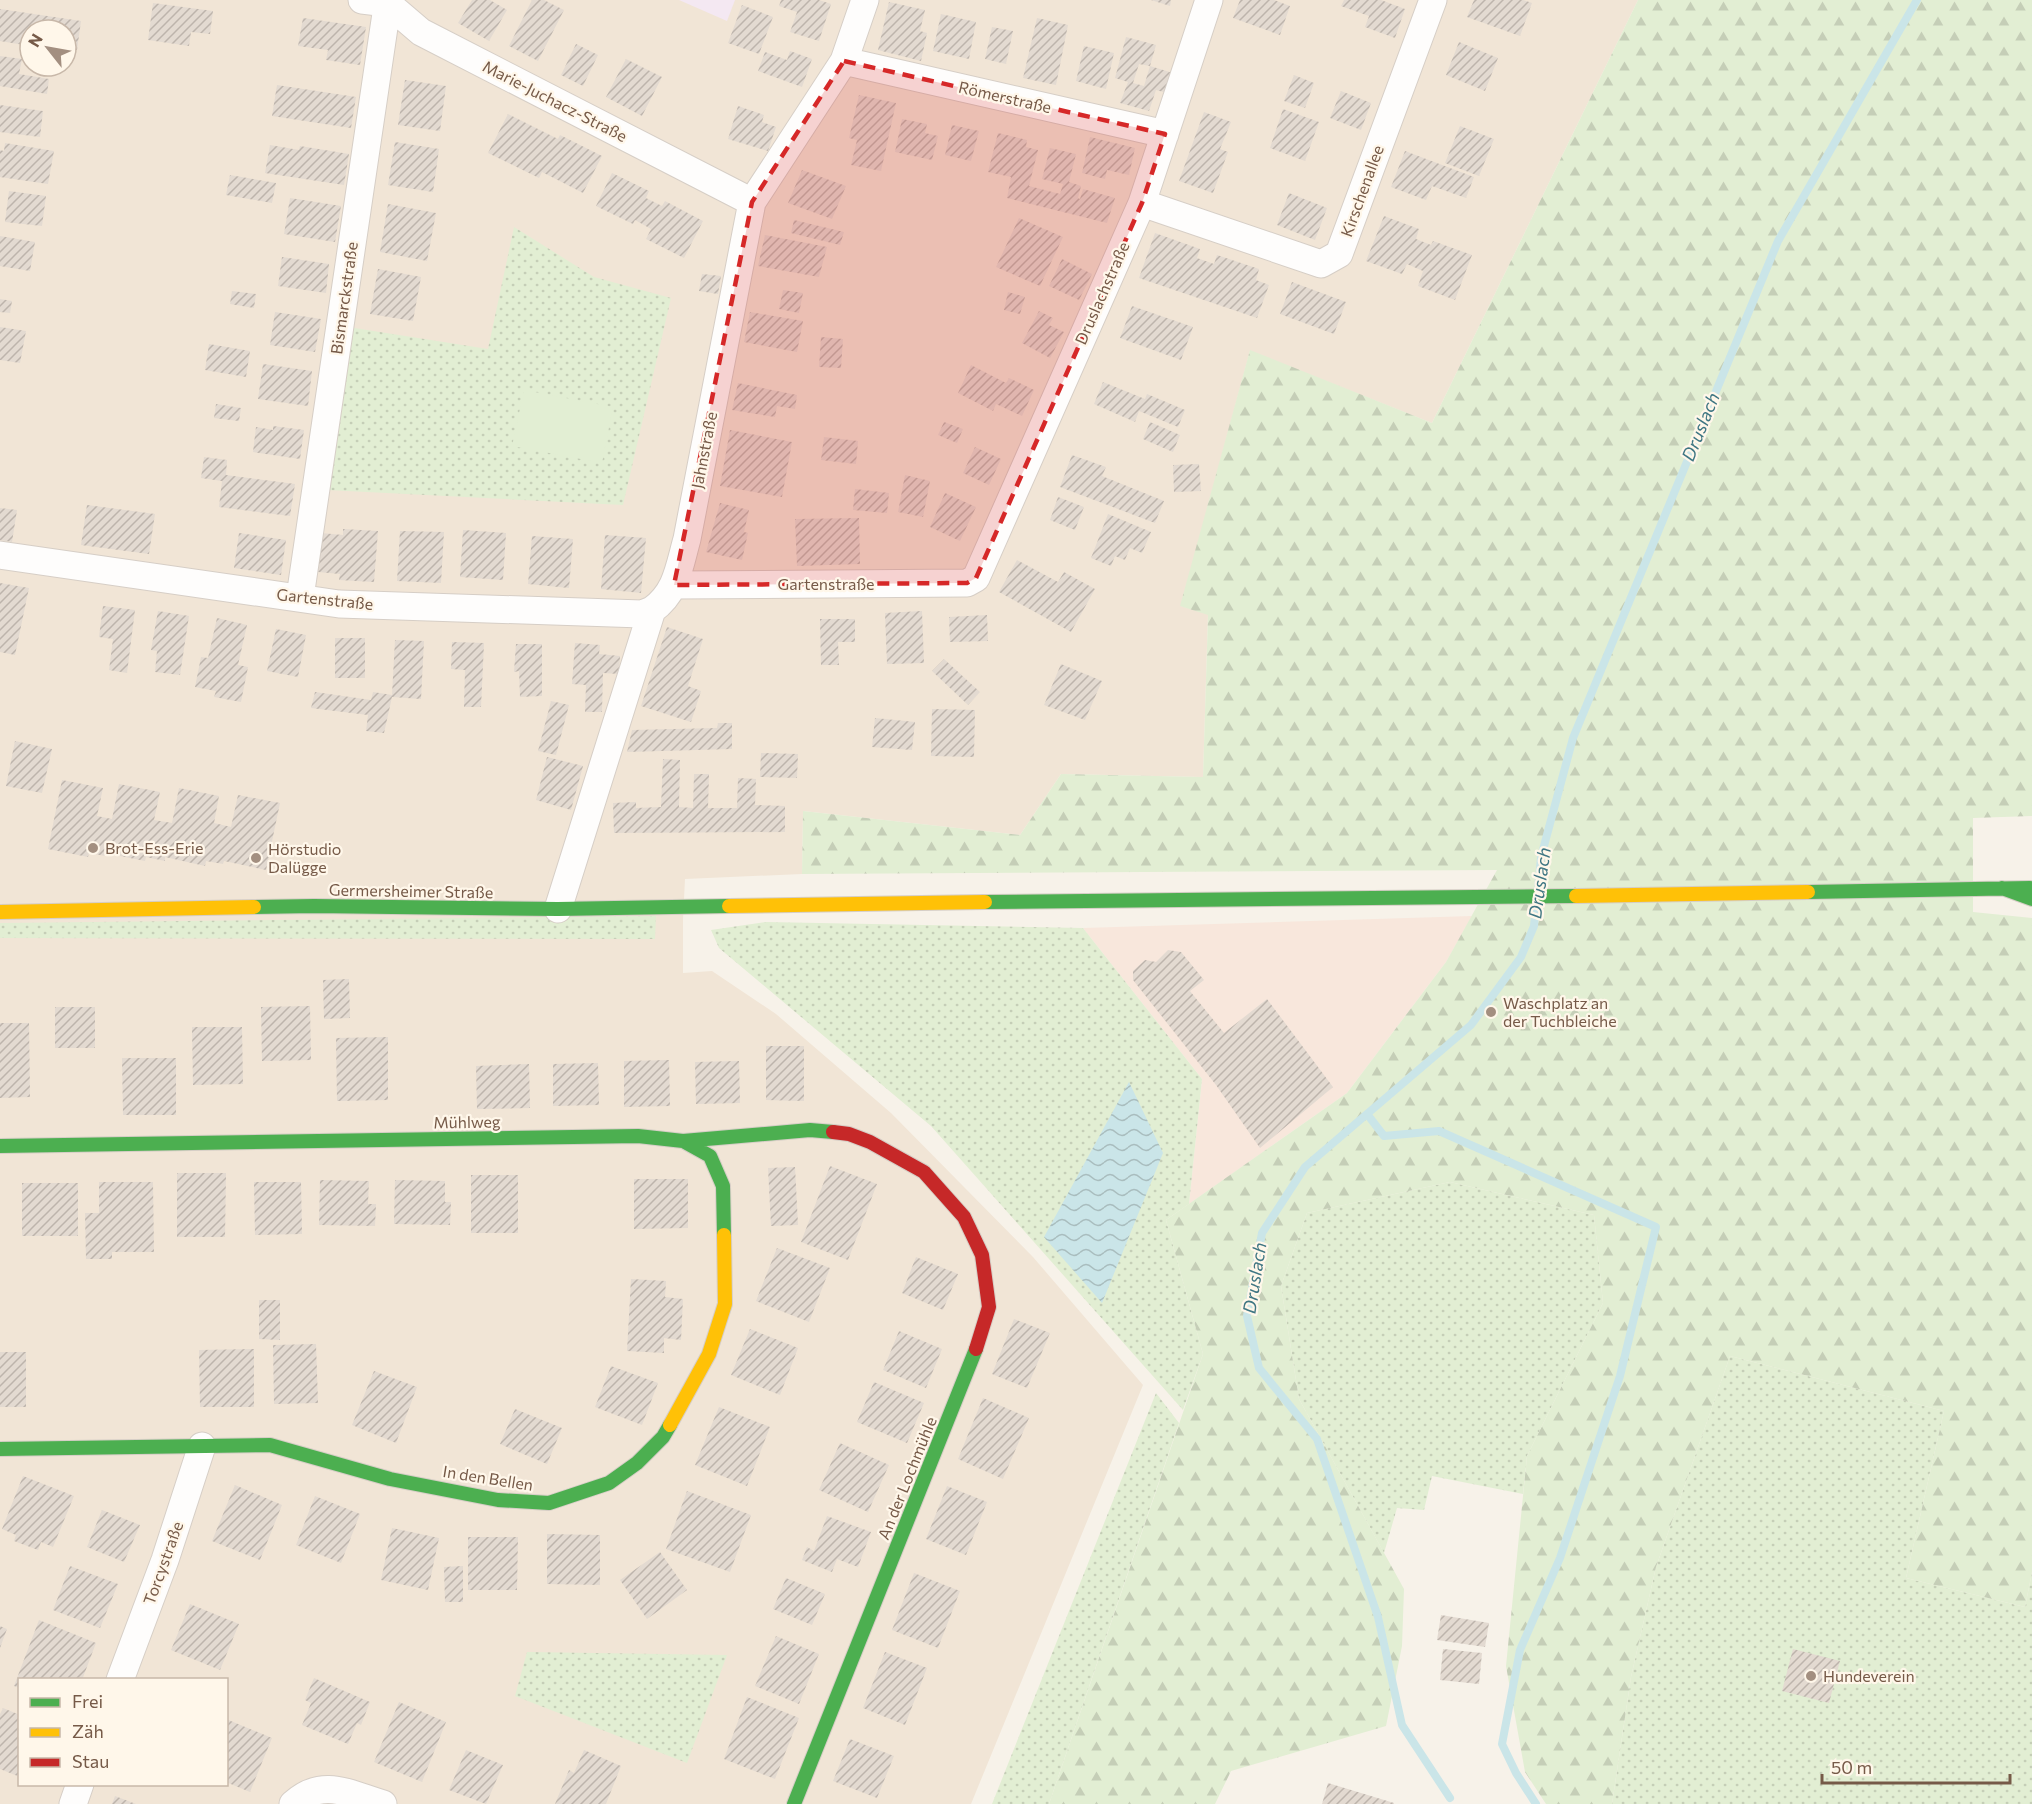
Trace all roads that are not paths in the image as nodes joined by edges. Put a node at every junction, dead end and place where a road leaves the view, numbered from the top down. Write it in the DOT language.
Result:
graph roads {
  1 [pos="865,0"];
  2 [pos="1209,0"];
  3 [pos="1433,0"];
  4 [pos="379,1"];
  5 [pos="844,61"];
  6 [pos="1165,134"];
  7 [pos="752,202"];
  8 [pos="1142,203"];
  9 [pos="0,555"];
  10 [pos="976,578"];
  11 [pos="674,585"];
  12 [pos="300,597"];
  13 [pos="652,610"];
  14 [pos="2002,888"];
  15 [pos="2032,888"];
  16 [pos="2032,899"];
  17 [pos="558,909"];
  18 [pos="0,912"];
  19 [pos="683,1141"];
  20 [pos="0,1146"];
  21 [pos="924,1172"];
  22 [pos="202,1446"];
  23 [pos="0,1449"];
  24 [pos="121,1678"];
  25 [pos="80,1786"];
  26 [pos="73,1804"];
  27 [pos="293,1804"];
  28 [pos="383,1804"];
  29 [pos="794,1804"];
  1 -- 5 [label="street, Jahnstraße"];
  2 -- 6 [label="street, Druslachstraße"];
  3 -- 8 [label="street, Kirschenallee"];
  4 -- 7 [label="street, Marie-Juchacz-Straße"];
  4 -- 12 [label="street, Bismarckstraße"];
  5 -- 6 [label="street, Römerstraße"];
  5 -- 7 [label="street, Jahnstraße"];
  6 -- 8 [label="street, Druslachstraße"];
  7 -- 11 [label="street, Jahnstraße"];
  8 -- 10 [label="street, Druslachstraße"];
  9 -- 12 [label="street, Gartenstraße"];
  10 -- 11 [label="street, Gartenstraße"];
  11 -- 13 [label="street, Jahnstraße"];
  12 -- 13 [label="street, Gartenstraße"];
  13 -- 17 [label="street, Jahnstraße"];
  14 -- 15 [label="main road, Germersheimer Straße"];
  14 -- 16 [label="main road"];
  14 -- 17 [label="main road, Germersheimer Straße"];
  17 -- 18 [label="main road, Germersheimer Straße"];
  19 -- 20 [label="main road, Mühlweg"];
  19 -- 21 [label="main road, Mühlweg"];
  19 -- 22 [label="main road, In den Bellen"];
  21 -- 29 [label="main road, An der Lochmühle"];
  22 -- 23 [label="main road, In den Bellen"];
  22 -- 24 [label="street, Torcystraße"];
  25 -- 26 [label="street"];
  27 -- 28 [label="street"];
}
